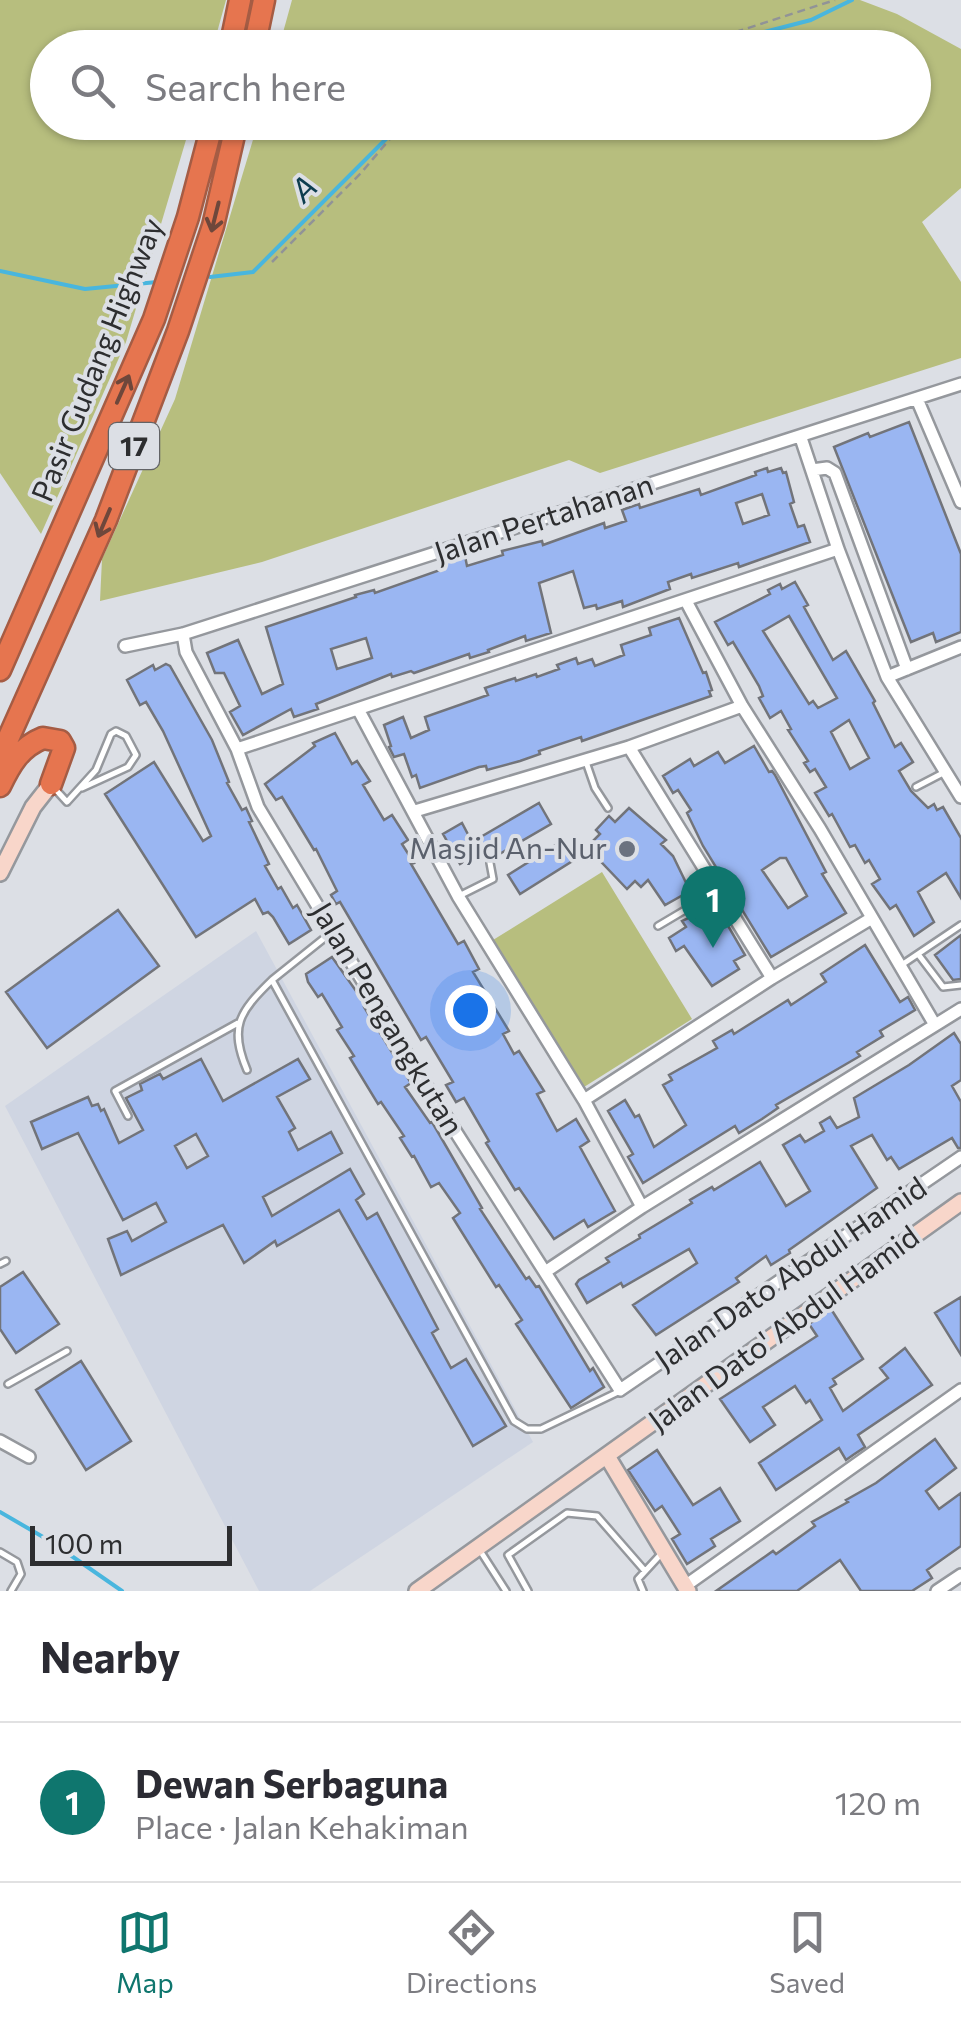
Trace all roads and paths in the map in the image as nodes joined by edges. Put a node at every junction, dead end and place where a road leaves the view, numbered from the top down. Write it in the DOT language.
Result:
graph roads {
  1 [pos="240,0"];
  2 [pos="264,0"];
  3 [pos="836,0"];
  4 [pos="234,30"];
  5 [pos="258,30"];
  6 [pos="742,30"];
  7 [pos="208,140"];
  8 [pos="233,140"];
  9 [pos="389,140"];
  10 [pos="272,262"];
  11 [pos="961,384"];
  12 [pos="917,399"];
  13 [pos="800,438"];
  14 [pos="812,470"];
  15 [pos="961,502"];
  16 [pos="838,549"];
  17 [pos="686,601"];
  18 [pos="183,634"];
  19 [pos="125,646"];
  20 [pos="961,647"];
  21 [pos="907,669"];
  22 [pos="0,670"];
  23 [pos="887,678"];
  24 [pos="742,706"];
  25 [pos="358,709"];
  26 [pos="629,747"];
  27 [pos="237,749"];
  28 [pos="0,757"];
  29 [pos="585,760"];
  30 [pos="945,772"];
  31 [pos="51,784"];
  32 [pos="0,786"];
  33 [pos="916,787"];
  34 [pos="82,788"];
  35 [pos="961,796"];
  36 [pos="608,808"];
  37 [pos="415,811"];
  38 [pos="490,864"];
  39 [pos="0,873"];
  40 [pos="717,891"];
  41 [pos="458,896"];
  42 [pos="872,918"];
  43 [pos="961,925"];
  44 [pos="658,926"];
  45 [pos="333,931"];
  46 [pos="918,954"];
  47 [pos="900,966"];
  48 [pos="772,978"];
  49 [pos="272,980"];
  50 [pos="961,985"];
  51 [pos="961,1009"];
  52 [pos="238,1023"];
  53 [pos="935,1025"];
  54 [pos="247,1070"];
  55 [pos="584,1100"];
  56 [pos="128,1116"];
  57 [pos="961,1157"];
  58 [pos="961,1202"];
  59 [pos="642,1207"];
  60 [pos="546,1272"];
  61 [pos="68,1351"];
  62 [pos="8,1384"];
  63 [pos="620,1390"];
  64 [pos="961,1390"];
  65 [pos="0,1440"];
  66 [pos="607,1456"];
  67 [pos="29,1457"];
  68 [pos="478,1547"];
  69 [pos="664,1550"];
  70 [pos="0,1552"];
  71 [pos="645,1571"];
  72 [pos="961,1575"];
  73 [pos="687,1589"];
  74 [pos="11,1591"];
  75 [pos="417,1591"];
  76 [pos="506,1591"];
  77 [pos="528,1591"];
  78 [pos="643,1591"];
  79 [pos="937,1591"];
  1 -- 4 [label="highway"];
  2 -- 5 [label="highway"];
  3 -- 6 [label="path"];
  22 -- 7 [label="highway, Pasir Gudang Highway / 17, one-way"];
  8 -- 28 [label="highway, Pasir Gudang Highway / 17, one-way"];
  9 -- 10 [label="path"];
  11 -- 12 [label="street, Jalan Pertahanan"];
  12 -- 13 [label="street, Jalan Pertahanan"];
  12 -- 15 [label="street"];
  13 -- 14 [label="street"];
  13 -- 18 [label="street, Jalan Pertahanan"];
  14 -- 16 [label="street"];
  14 -- 21 [label="street"];
  16 -- 17 [label="street"];
  16 -- 23 [label="street"];
  17 -- 24 [label="street"];
  17 -- 25 [label="street"];
  18 -- 19 [label="street, Jalan Pertahanan"];
  18 -- 27 [label="street, Jalan Pengangkutan"];
  20 -- 21 [label="street"];
  21 -- 23 [label="street"];
  23 -- 30 [label="street"];
  24 -- 26 [label="street"];
  24 -- 42 [label="street"];
  25 -- 27 [label="street"];
  25 -- 37 [label="street"];
  26 -- 29 [label="street"];
  26 -- 40 [label="street"];
  27 -- 45 [label="street, Jalan Pengangkutan"];
  29 -- 36 [label="lane"];
  29 -- 37 [label="street"];
  30 -- 33 [label="lane"];
  30 -- 35 [label="street"];
  31 -- 32 [label="highway"];
  31 -- 34 [label="lane"];
  31 -- 39 [label="street"];
  34 -- 34 [label="lane"];
  37 -- 41 [label="street"];
  38 -- 41 [label="lane"];
  40 -- 44 [label="lane"];
  40 -- 48 [label="street"];
  41 -- 55 [label="street"];
  42 -- 47 [label="street"];
  42 -- 48 [label="street"];
  43 -- 46 [label="lane"];
  45 -- 49 [label="lane"];
  45 -- 60 [label="street, Jalan Pengangkutan"];
  46 -- 47 [label="lane"];
  46 -- 50 [label="lane"];
  47 -- 53 [label="street"];
  48 -- 55 [label="street"];
  49 -- 52 [label="lane"];
  49 -- 63 [label="lane"];
  51 -- 53 [label="street"];
  52 -- 54 [label="lane"];
  52 -- 56 [label="lane"];
  53 -- 59 [label="street"];
  55 -- 59 [label="street"];
  57 -- 63 [label="street, Jalan Dato Abdul Hamid"];
  58 -- 66 [label="street, Jalan Dato' Abdul Hamid"];
  59 -- 60 [label="street"];
  60 -- 63 [label="street, Jalan Pengangkutan"];
  61 -- 62 [label="lane"];
  64 -- 73 [label="street"];
  65 -- 67 [label="street"];
  66 -- 68 [label="street"];
  66 -- 69 [label="street"];
  68 -- 75 [label="street"];
  68 -- 76 [label="lane"];
  69 -- 71 [label="lane"];
  69 -- 73 [label="street"];
  70 -- 74 [label="lane"];
  71 -- 77 [label="lane"];
  71 -- 78 [label="lane"];
  72 -- 79 [label="street"];
}
